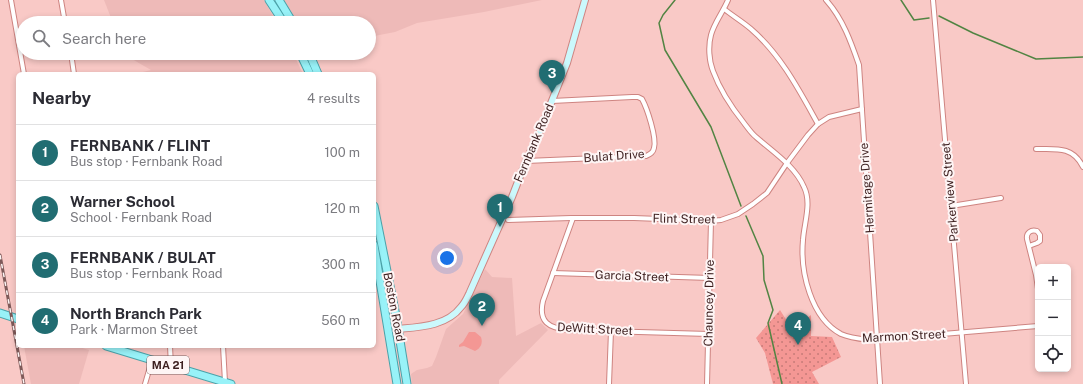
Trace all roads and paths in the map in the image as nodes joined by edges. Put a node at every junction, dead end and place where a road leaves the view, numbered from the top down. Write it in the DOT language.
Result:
graph roads {
  1 [pos="11,0"];
  2 [pos="61,0"];
  3 [pos="269,0"];
  4 [pos="278,0"];
  5 [pos="585,0"];
  6 [pos="728,0"];
  7 [pos="826,0"];
  8 [pos="933,0"];
  9 [pos="724,9"];
  10 [pos="64,16"];
  11 [pos="279,16"];
  12 [pos="288,16"];
  13 [pos="16,28"];
  14 [pos="22,60"];
  15 [pos="72,60"];
  16 [pos="303,60"];
  17 [pos="312,60"];
  18 [pos="24,72"];
  19 [pos="74,72"];
  20 [pos="309,72"];
  21 [pos="317,72"];
  22 [pos="552,101"];
  23 [pos="862,109"];
  24 [pos="818,124"];
  25 [pos="1036,149"];
  26 [pos="526,161"];
  27 [pos="787,163"];
  28 [pos="1083,167"];
  29 [pos="1001,198"];
  30 [pos="951,206"];
  31 [pos="376,216"];
  32 [pos="573,218"];
  33 [pos="508,220"];
  34 [pos="711,221"];
  35 [pos="1029,246"];
  36 [pos="376,257"];
  37 [pos="1035,271"];
  38 [pos="553,273"];
  39 [pos="710,278"];
  40 [pos="0,313"];
  41 [pos="16,318"];
  42 [pos="1035,326"];
  43 [pos="398,328"];
  44 [pos="610,331"];
  45 [pos="962,332"];
  46 [pos="709,334"];
  47 [pos="876,340"];
  48 [pos="113,348"];
  49 [pos="170,348"];
  50 [pos="223,348"];
  51 [pos="152,360"];
  52 [pos="171,366"];
  53 [pos="228,383"];
  54 [pos="145,384"];
  55 [pos="397,384"];
  56 [pos="407,384"];
  57 [pos="609,384"];
  58 [pos="707,384"];
  59 [pos="880,384"];
  60 [pos="966,384"];
  1 -- 13 [label="street"];
  2 -- 10 [label="street"];
  3 -- 11 [label="main road"];
  4 -- 12 [label="main road"];
  5 -- 22 [label="main road, Fernbank Road"];
  6 -- 9 [label="street"];
  7 -- 23 [label="street, Hermitage Drive"];
  8 -- 30 [label="street, Parkerview Street"];
  9 -- 24 [label="street"];
  9 -- 27 [label="street"];
  14 -- 18 [label="street"];
  15 -- 19 [label="street"];
  16 -- 20 [label="main road"];
  17 -- 21 [label="main road"];
  22 -- 26 [label="main road, Fernbank Road"];
  22 -- 26 [label="street, Bulat Drive"];
  23 -- 24 [label="street, Flint Street"];
  23 -- 47 [label="street, Hermitage Drive"];
  24 -- 27 [label="street, Flint Street"];
  25 -- 28 [label="street"];
  26 -- 43 [label="main road, Fernbank Road"];
  27 -- 34 [label="street, Flint Street"];
  27 -- 47 [label="street, Marmon Street"];
  29 -- 30 [label="street"];
  30 -- 45 [label="street, Parkerview Street"];
  31 -- 43 [label="main road, Boston Road"];
  32 -- 33 [label="street, Flint Street"];
  32 -- 34 [label="street, Flint Street"];
  32 -- 38 [label="street, DeWitt Street"];
  34 -- 39 [label="street, Chauncey Drive"];
  35 -- 37 [label="street"];
  36 -- 55 [label="main road, Boston Road"];
  38 -- 39 [label="street, Garcia Street"];
  38 -- 44 [label="street, DeWitt Street"];
  39 -- 46 [label="street, Chauncey Drive"];
  40 -- 41 [label="main road"];
  42 -- 45 [label="street, Marmon Street"];
  43 -- 56 [label="main road, Boston Road"];
  44 -- 46 [label="street, DeWitt Street"];
  44 -- 57 [label="street"];
  45 -- 47 [label="street, Marmon Street"];
  45 -- 60 [label="street, Parkerview Street"];
  46 -- 58 [label="street, Chauncey Drive"];
  47 -- 59 [label="street, Hermitage Drive"];
  48 -- 51 [label="main road, MA 21"];
  49 -- 52 [label="street"];
  50 -- 53 [label="street"];
  51 -- 52 [label="main road, MA 21"];
  51 -- 54 [label="street"];
  52 -- 53 [label="main road, MA 21"];
}
